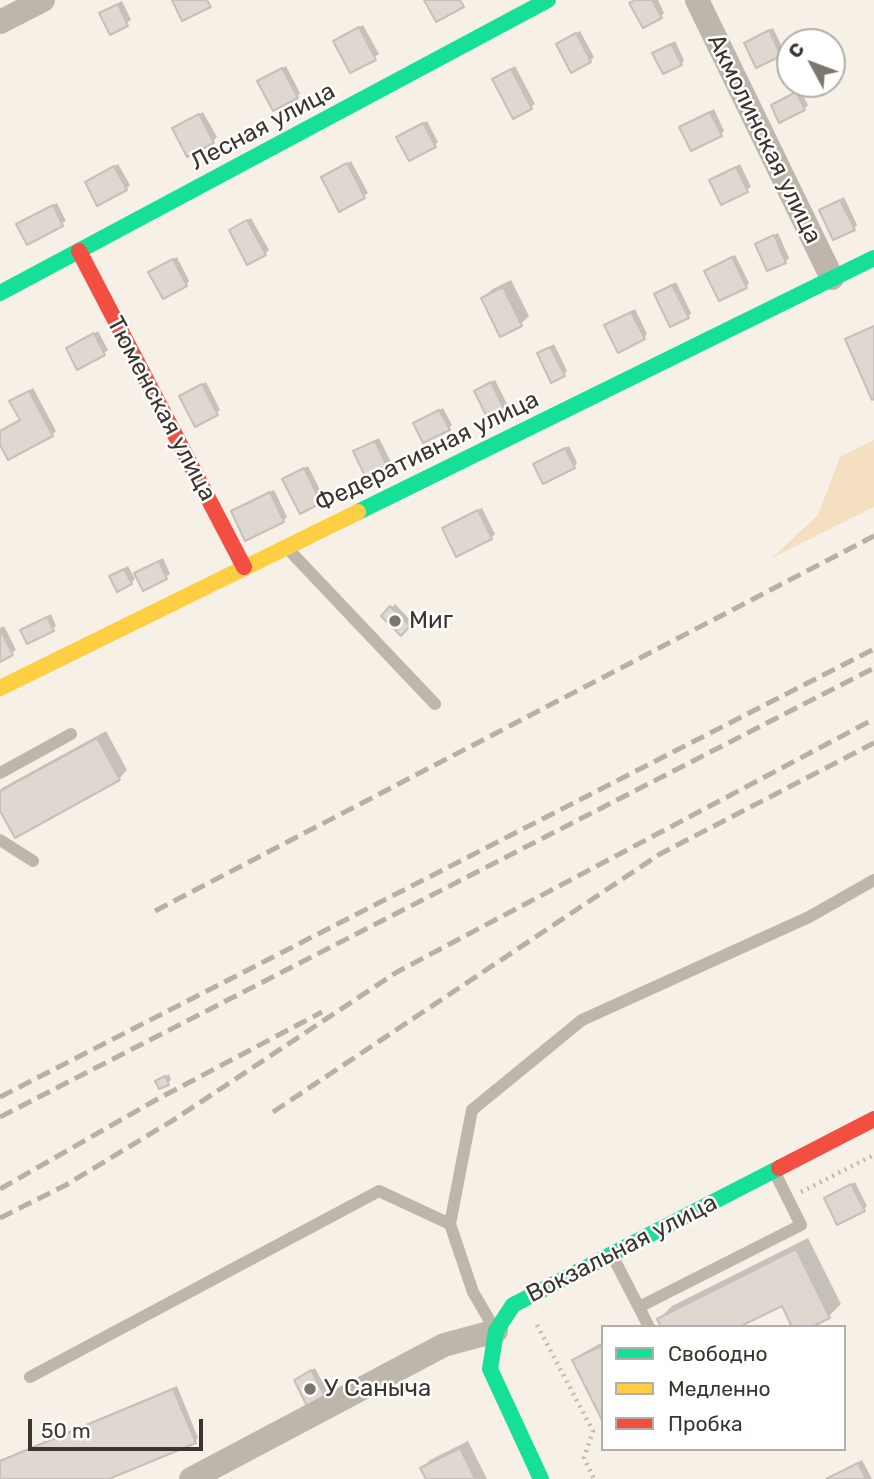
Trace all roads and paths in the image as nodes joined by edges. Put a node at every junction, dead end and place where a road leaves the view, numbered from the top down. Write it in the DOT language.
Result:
graph roads {
  1 [pos="43,0"];
  2 [pos="548,0"];
  3 [pos="697,0"];
  4 [pos="0,22"];
  5 [pos="79,251"];
  6 [pos="874,258"];
  7 [pos="832,278"];
  8 [pos="3,284"];
  9 [pos="285,547"];
  10 [pos="244,567"];
  11 [pos="0,688"];
  12 [pos="435,704"];
  13 [pos="71,734"];
  14 [pos="0,773"];
  15 [pos="0,840"];
  16 [pos="33,861"];
  17 [pos="874,880"];
  18 [pos="874,1119"];
  19 [pos="774,1171"];
  20 [pos="450,1224"];
  21 [pos="611,1254"];
  22 [pos="639,1307"];
  23 [pos="648,1325"];
  24 [pos="496,1331"];
  25 [pos="30,1377"];
  26 [pos="191,1479"];
  27 [pos="541,1479"];
  1 -- 4 [label="street"];
  2 -- 5 [label="street, Лесная улица"];
  3 -- 7 [label="street, Акмолинская улица"];
  5 -- 8 [label="street, Лесная улица"];
  5 -- 10 [label="street, Тюменская улица"];
  6 -- 7 [label="street, Федеративная улица"];
  7 -- 9 [label="street, Федеративная улица"];
  9 -- 10 [label="street, Федеративная улица"];
  9 -- 12 [label="lane"];
  10 -- 11 [label="street, Федеративная улица"];
  13 -- 14 [label="lane"];
  15 -- 16 [label="lane"];
  17 -- 20 [label="lane"];
  18 -- 19 [label="street, Вокзальная улица"];
  19 -- 21 [label="street, Вокзальная улица"];
  19 -- 22 [label="lane"];
  20 -- 24 [label="lane"];
  20 -- 25 [label="lane"];
  21 -- 22 [label="lane"];
  21 -- 24 [label="street, Вокзальная улица"];
  22 -- 23 [label="lane"];
  24 -- 26 [label="street"];
  24 -- 27 [label="street"];
}
